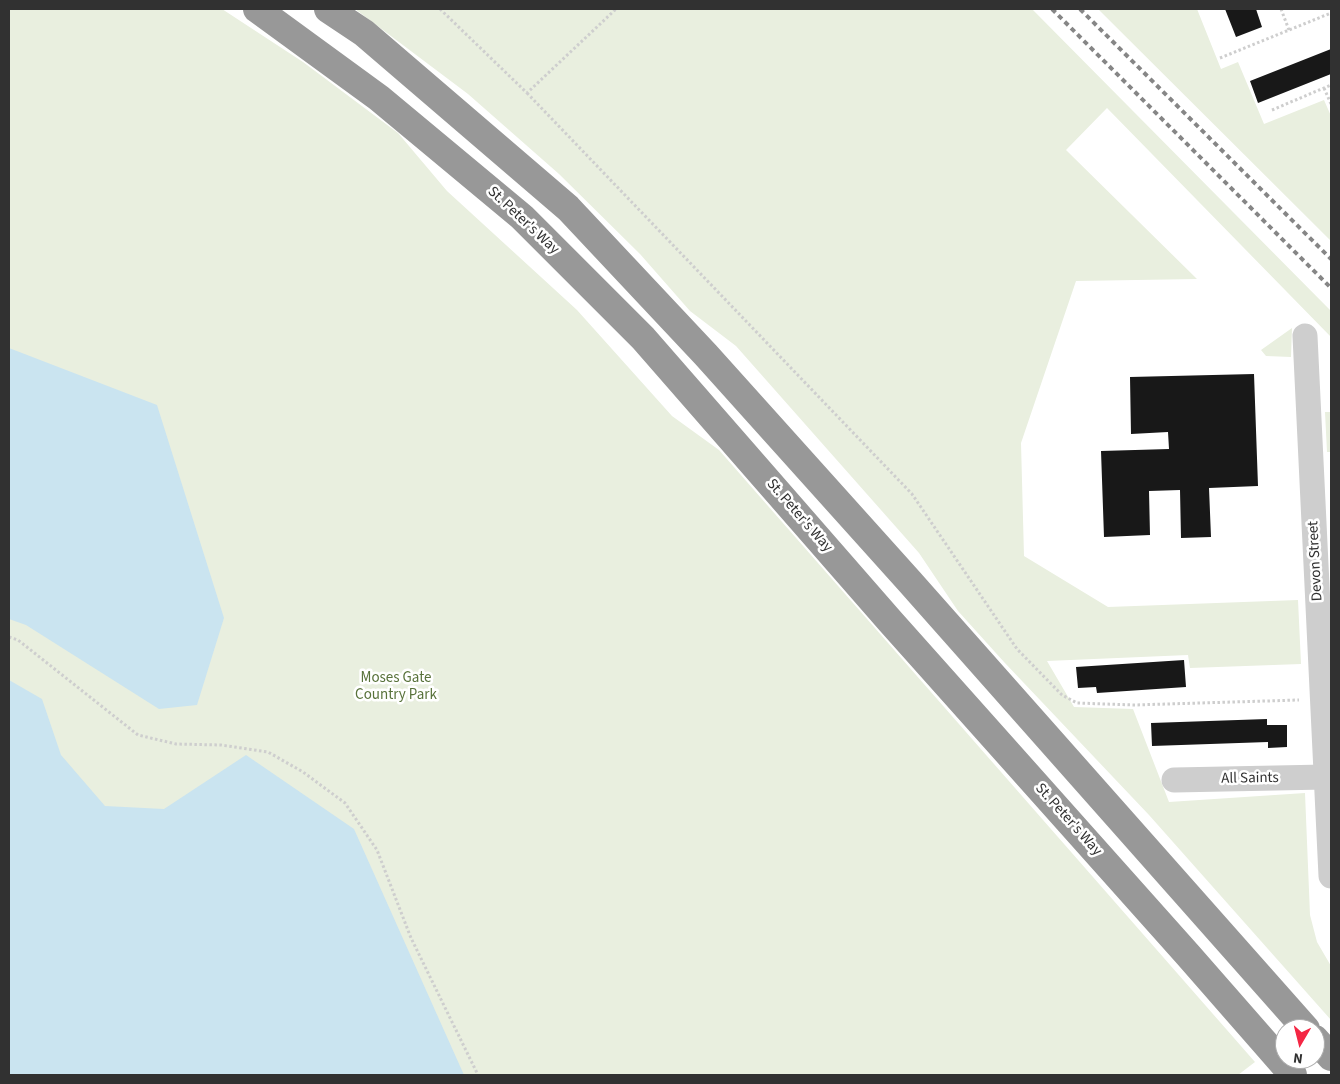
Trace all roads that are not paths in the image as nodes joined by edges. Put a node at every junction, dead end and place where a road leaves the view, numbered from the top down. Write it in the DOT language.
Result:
graph roads {
  1 [pos="257,9"];
  2 [pos="328,9"];
  3 [pos="1305,336"];
  4 [pos="1328,769"];
  5 [pos="1174,780"];
  6 [pos="1331,876"];
  7 [pos="1297,1019"];
  8 [pos="1293,1075"];
  1 -- 8 [label="highway, St. Peter's Way"];
  2 -- 7 [label="highway"];
  3 -- 4 [label="street, Devon Street"];
  4 -- 5 [label="street, All Saints"];
  4 -- 6 [label="street, Devon Street"];
}
